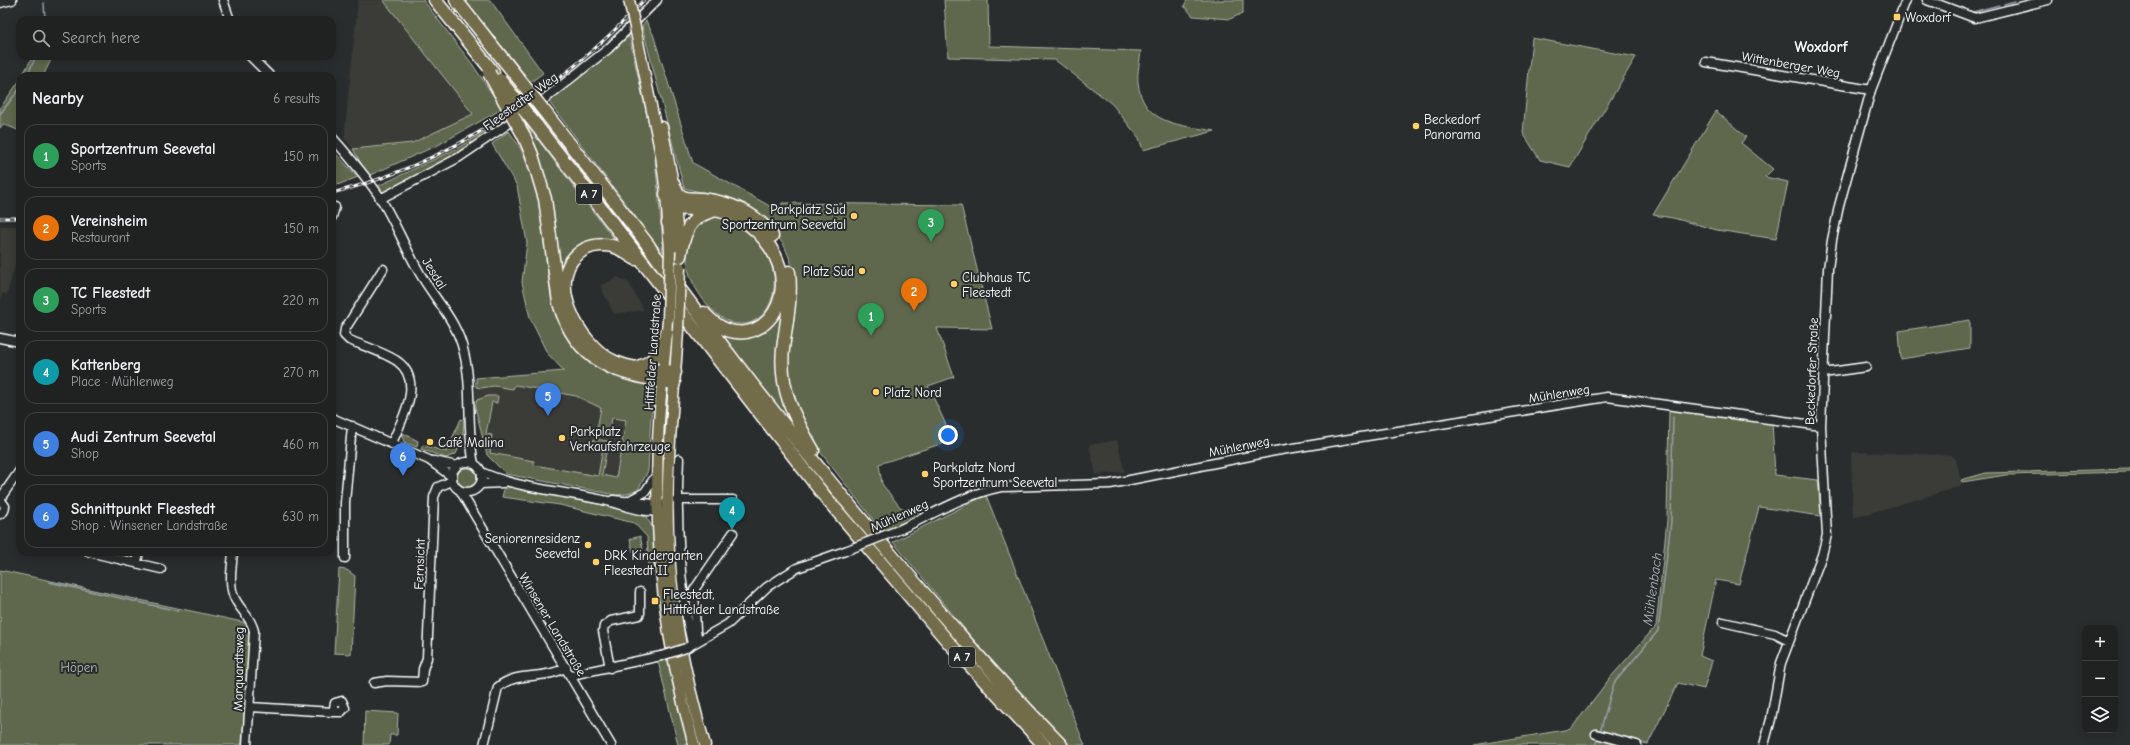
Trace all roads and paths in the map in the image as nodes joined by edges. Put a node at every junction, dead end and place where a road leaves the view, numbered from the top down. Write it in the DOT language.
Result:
graph roads {
  1 [pos="12,0"];
  2 [pos="223,0"];
  3 [pos="435,0"];
  4 [pos="456,0"];
  5 [pos="629,0"];
  6 [pos="658,0"];
  7 [pos="1906,0"];
  8 [pos="1927,0"];
  9 [pos="2048,0"];
  10 [pos="0,3"];
  11 [pos="229,16"];
  12 [pos="639,52"];
  13 [pos="254,60"];
  14 [pos="1706,62"];
  15 [pos="266,72"];
  16 [pos="491,73"];
  17 [pos="1871,90"];
  18 [pos="336,143"];
  19 [pos="673,183"];
  20 [pos="666,194"];
  21 [pos="380,199"];
  22 [pos="688,199"];
  23 [pos="676,208"];
  24 [pos="717,210"];
  25 [pos="668,223"];
  26 [pos="644,240"];
  27 [pos="677,258"];
  28 [pos="642,263"];
  29 [pos="383,269"];
  30 [pos="673,332"];
  31 [pos="0,338"];
  32 [pos="16,341"];
  33 [pos="1866,366"];
  34 [pos="636,368"];
  35 [pos="1822,373"];
  36 [pos="669,377"];
  37 [pos="336,420"];
  38 [pos="352,426"];
  39 [pos="1821,426"];
  40 [pos="469,439"];
  41 [pos="392,443"];
  42 [pos="679,459"];
  43 [pos="429,460"];
  44 [pos="460,464"];
  45 [pos="474,464"];
  46 [pos="481,472"];
  47 [pos="657,474"];
  48 [pos="16,476"];
  49 [pos="452,479"];
  50 [pos="515,483"];
  51 [pos="478,487"];
  52 [pos="836,490"];
  53 [pos="461,492"];
  54 [pos="603,500"];
  55 [pos="630,500"];
  56 [pos="677,500"];
  57 [pos="734,500"];
  58 [pos="657,507"];
  59 [pos="667,508"];
  60 [pos="0,514"];
  61 [pos="475,515"];
  62 [pos="733,533"];
  63 [pos="109,556"];
  64 [pos="138,556"];
  65 [pos="233,556"];
  66 [pos="345,558"];
  67 [pos="137,562"];
  68 [pos="161,569"];
  69 [pos="640,592"];
  70 [pos="1723,622"];
  71 [pos="1789,641"];
  72 [pos="689,647"];
  73 [pos="566,667"];
  74 [pos="610,668"];
  75 [pos="570,676"];
  76 [pos="374,683"];
  77 [pos="250,707"];
  78 [pos="334,712"];
  79 [pos="1596,734"];
  80 [pos="247,745"];
  81 [pos="484,745"];
  82 [pos="611,745"];
  83 [pos="694,745"];
  84 [pos="705,745"];
  85 [pos="1044,745"];
  86 [pos="1061,745"];
  87 [pos="1637,745"];
  88 [pos="1764,745"];
  1 -- 10 [label="street"];
  2 -- 11 [label="street"];
  3 -- 16 [label="highway, A 7"];
  4 -- 26 [label="highway, A 7, bridge"];
  5 -- 12 [label="main road, Hittfelder Landstraße, bridge"];
  6 -- 21 [label="street, Fleestedter Weg"];
  7 -- 17 [label="street, Beckedorfer Straße"];
  8 -- 9 [label="street"];
  12 -- 19 [label="main road, Hittfelder Landstraße"];
  12 -- 20 [label="main road, Hittfelder Landstraße"];
  13 -- 15 [label="street"];
  14 -- 17 [label="street, Wittenberger Weg"];
  16 -- 28 [label="highway, A 7, bridge"];
  16 -- 36 [label="highway, bridge"];
  17 -- 35 [label="street, Beckedorfer Straße"];
  18 -- 21 [label="street, Jesdal"];
  19 -- 22 [label="highway"];
  19 -- 23 [label="main road, Hittfelder Landstraße"];
  20 -- 23 [label="highway"];
  20 -- 25 [label="main road, Hittfelder Landstraße"];
  21 -- 40 [label="street, Jesdal"];
  22 -- 23 [label="highway"];
  22 -- 52 [label="highway"];
  23 -- 24 [label="highway"];
  23 -- 25 [label="highway"];
  23 -- 27 [label="main road, Hittfelder Landstraße"];
  24 -- 26 [label="highway"];
  24 -- 27 [label="highway"];
  25 -- 27 [label="main road, Hittfelder Landstraße"];
  26 -- 52 [label="highway, A 7"];
  27 -- 30 [label="main road, Hittfelder Landstraße, bridge"];
  27 -- 30 [label="main road, Hittfelder Landstraße, bridge"];
  28 -- 34 [label="highway"];
  28 -- 85 [label="highway, A 7"];
  29 -- 41 [label="street"];
  30 -- 34 [label="highway"];
  30 -- 36 [label="main road, Hittfelder Landstraße"];
  31 -- 32 [label="street"];
  33 -- 35 [label="street"];
  34 -- 36 [label="highway"];
  35 -- 39 [label="street, Beckedorfer Straße"];
  36 -- 47 [label="main road, Hittfelder Landstraße"];
  36 -- 59 [label="main road, Hittfelder Landstraße"];
  37 -- 38 [label="street, Winsener Landstraße"];
  38 -- 41 [label="street, Winsener Landstraße"];
  38 -- 66 [label="street"];
  39 -- 71 [label="street, Beckedorfer Straße"];
  39 -- 72 [label="street, Mühlenweg, bridge"];
  40 -- 44 [label="street, Jesdal"];
  40 -- 45 [label="street, Jesdal"];
  41 -- 43 [label="street, Winsener Landstraße"];
  42 -- 56 [label="street"];
  43 -- 44 [label="street, Winsener Landstraße"];
  43 -- 49 [label="street, Winsener Landstraße"];
  44 -- 45 [label="street, Winsener Landstraße"];
  44 -- 49 [label="street"];
  45 -- 46 [label="street"];
  46 -- 50 [label="street"];
  46 -- 51 [label="street, Winsener Landstraße"];
  47 -- 55 [label="street"];
  47 -- 58 [label="main road, Hittfelder Landstraße"];
  48 -- 60 [label="street"];
  49 -- 53 [label="street, Winsener Landstraße"];
  49 -- 76 [label="street, Fernsicht"];
  50 -- 51 [label="street"];
  50 -- 54 [label="street"];
  51 -- 53 [label="street"];
  51 -- 61 [label="street, Winsener Landstraße"];
  52 -- 86 [label="highway, A 7"];
  53 -- 61 [label="street, Winsener Landstraße"];
  54 -- 55 [label="street"];
  54 -- 58 [label="street"];
  55 -- 58 [label="street"];
  56 -- 57 [label="street"];
  56 -- 72 [label="street"];
  58 -- 59 [label="street"];
  58 -- 83 [label="main road, Hittfelder Landstraße"];
  59 -- 72 [label="main road, Hittfelder Landstraße"];
  61 -- 73 [label="street, Winsener Landstraße"];
  62 -- 72 [label="street"];
  63 -- 67 [label="street"];
  64 -- 67 [label="street"];
  65 -- 77 [label="street, Marquardtsweg"];
  67 -- 68 [label="street"];
  69 -- 74 [label="street"];
  70 -- 71 [label="street"];
  71 -- 88 [label="street, Beckedorfer Straße"];
  72 -- 74 [label="street, Mühlenweg, bridge"];
  72 -- 84 [label="main road, Hittfelder Landstraße"];
  73 -- 75 [label="street, Winsener Landstraße"];
  73 -- 81 [label="street"];
  74 -- 75 [label="street, Mühlenweg"];
  75 -- 82 [label="street, Winsener Landstraße"];
  77 -- 78 [label="street"];
  77 -- 80 [label="street, Marquardtsweg"];
  79 -- 87 [label="street"];
}
